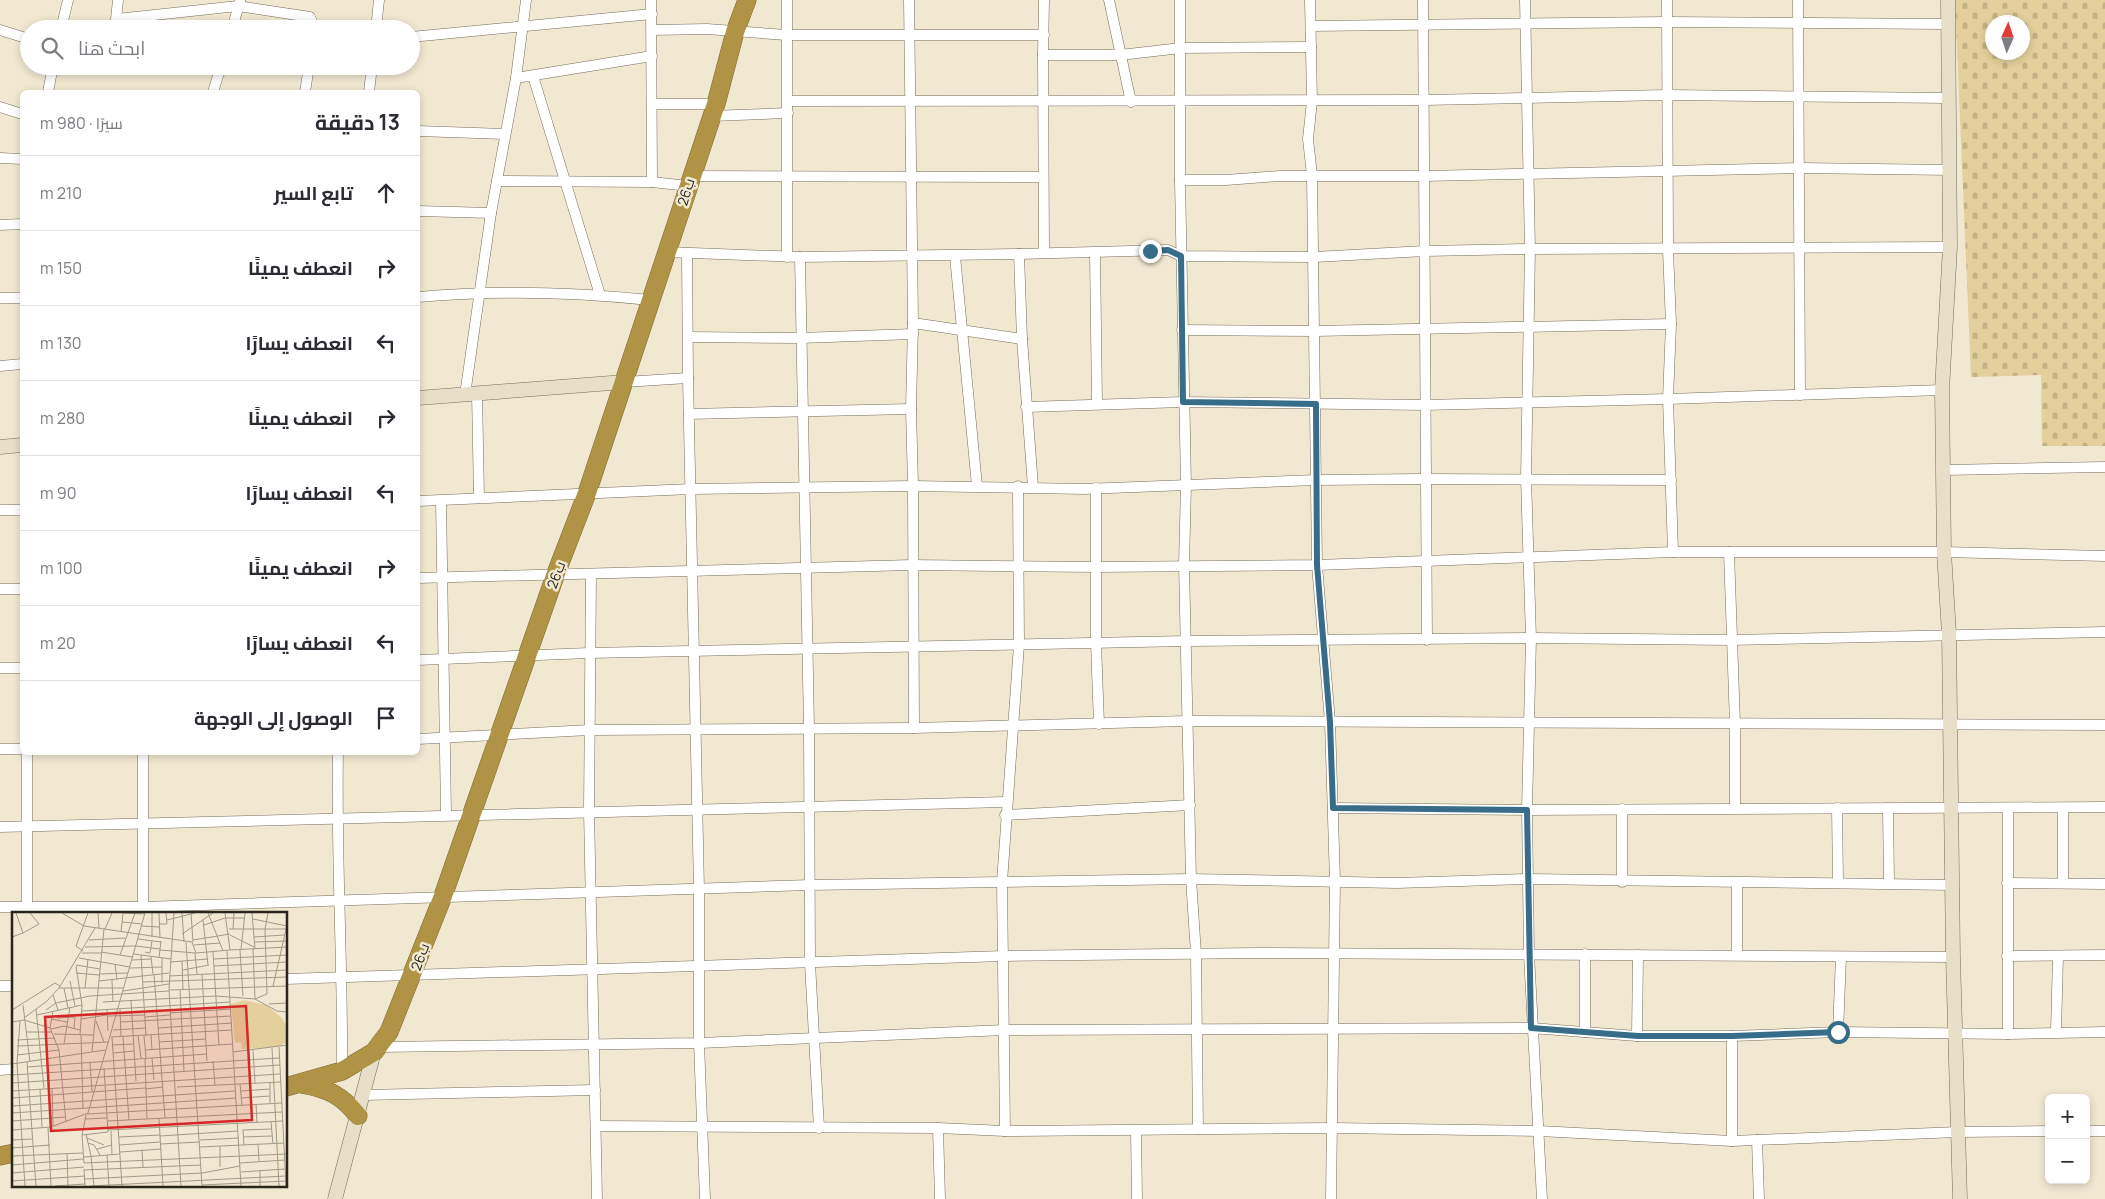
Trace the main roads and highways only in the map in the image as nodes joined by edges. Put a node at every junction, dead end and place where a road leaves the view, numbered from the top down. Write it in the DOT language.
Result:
graph roads {
  1 [pos="747,0"];
  2 [pos="294,1085"];
  3 [pos="358,1116"];
  1 -- 2 [label="highway, 26ب"];
  2 -- 3 [label="highway"];
}
